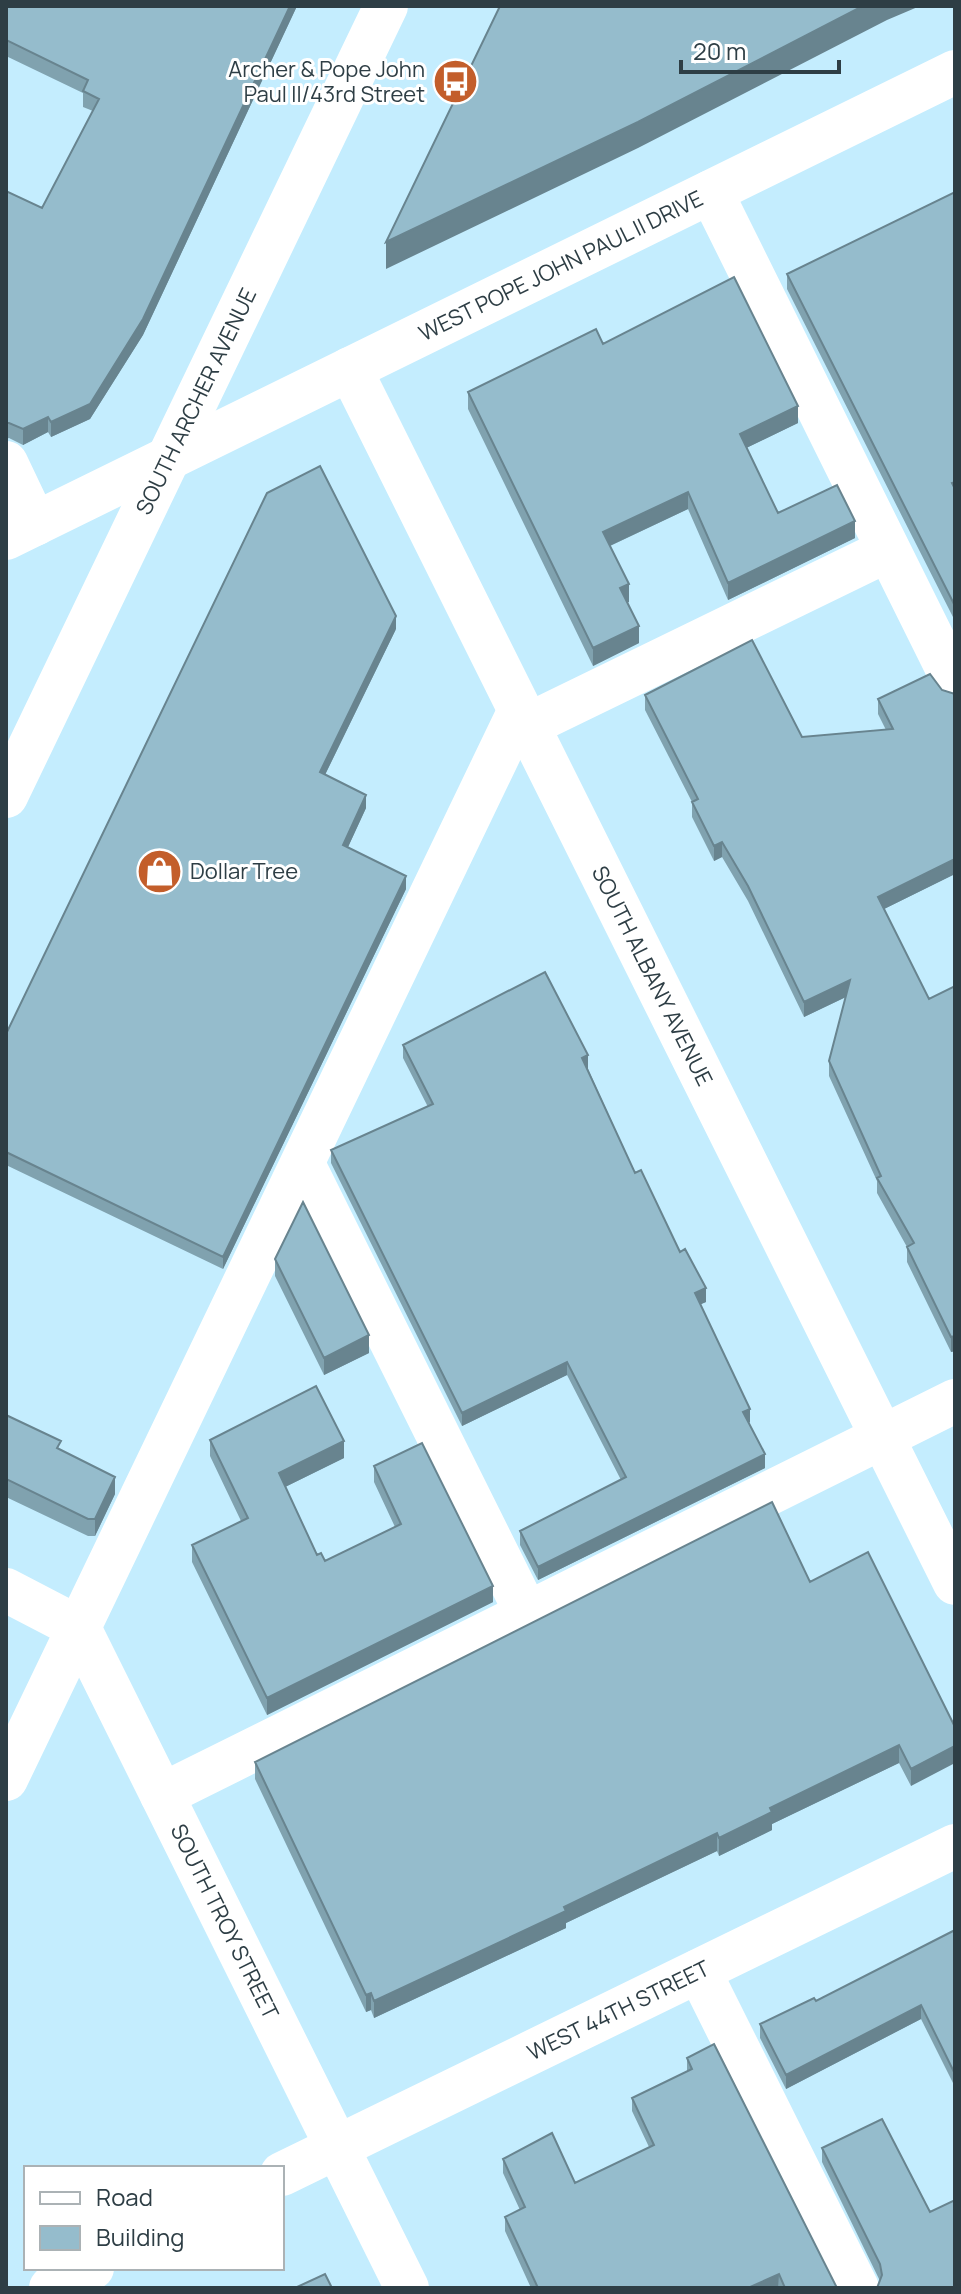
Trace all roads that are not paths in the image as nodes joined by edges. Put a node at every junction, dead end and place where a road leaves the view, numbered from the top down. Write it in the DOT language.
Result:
graph roads {
  1 [pos="386,6"];
  2 [pos="955,72"];
  3 [pos="711,192"];
  4 [pos="350,369"];
  5 [pos="168,459"];
  6 [pos="6,463"];
  7 [pos="21,531"];
  8 [pos="888,550"];
  9 [pos="955,684"];
  10 [pos="524,717"];
  11 [pos="6,796"];
  12 [pos="303,1164"];
  13 [pos="955,1401"];
  14 [pos="882,1437"];
  15 [pos="955,1583"];
  16 [pos="6,1590"];
  17 [pos="527,1614"];
  18 [pos="79,1628"];
  19 [pos="7,1776"];
  20 [pos="162,1795"];
  21 [pos="955,1846"];
  22 [pos="699,1971"];
  23 [pos="337,2148"];
  24 [pos="284,2173"];
  25 [pos="88,2270"];
  26 [pos="51,2288"];
  27 [pos="407,2288"];
  28 [pos="857,2288"];
  1 -- 5 [label="street, SOUTH ARCHER AVENUE"];
  2 -- 3 [label="street, WEST POPE JOHN PAUL II DRIVE"];
  3 -- 4 [label="street, WEST POPE JOHN PAUL II DRIVE"];
  3 -- 8 [label="street"];
  4 -- 5 [label="street, WEST POPE JOHN PAUL II DRIVE"];
  4 -- 10 [label="street, SOUTH ALBANY AVENUE"];
  5 -- 7 [label="street, WEST POPE JOHN PAUL II DRIVE"];
  5 -- 11 [label="street, SOUTH ARCHER AVENUE"];
  6 -- 7 [label="street"];
  8 -- 9 [label="street"];
  8 -- 10 [label="street"];
  10 -- 12 [label="street"];
  10 -- 14 [label="street, SOUTH ALBANY AVENUE"];
  12 -- 17 [label="street"];
  12 -- 18 [label="street"];
  13 -- 14 [label="street"];
  14 -- 15 [label="street, SOUTH ALBANY AVENUE"];
  14 -- 17 [label="street"];
  16 -- 18 [label="street"];
  17 -- 20 [label="street"];
  18 -- 19 [label="street"];
  18 -- 20 [label="street, SOUTH TROY STREET"];
  20 -- 23 [label="street, SOUTH TROY STREET"];
  21 -- 22 [label="street, WEST 44TH STREET"];
  22 -- 23 [label="street, WEST 44TH STREET"];
  22 -- 28 [label="street"];
  23 -- 24 [label="street, WEST 44TH STREET"];
  23 -- 27 [label="street, SOUTH TROY STREET"];
  25 -- 26 [label="street"];
}
